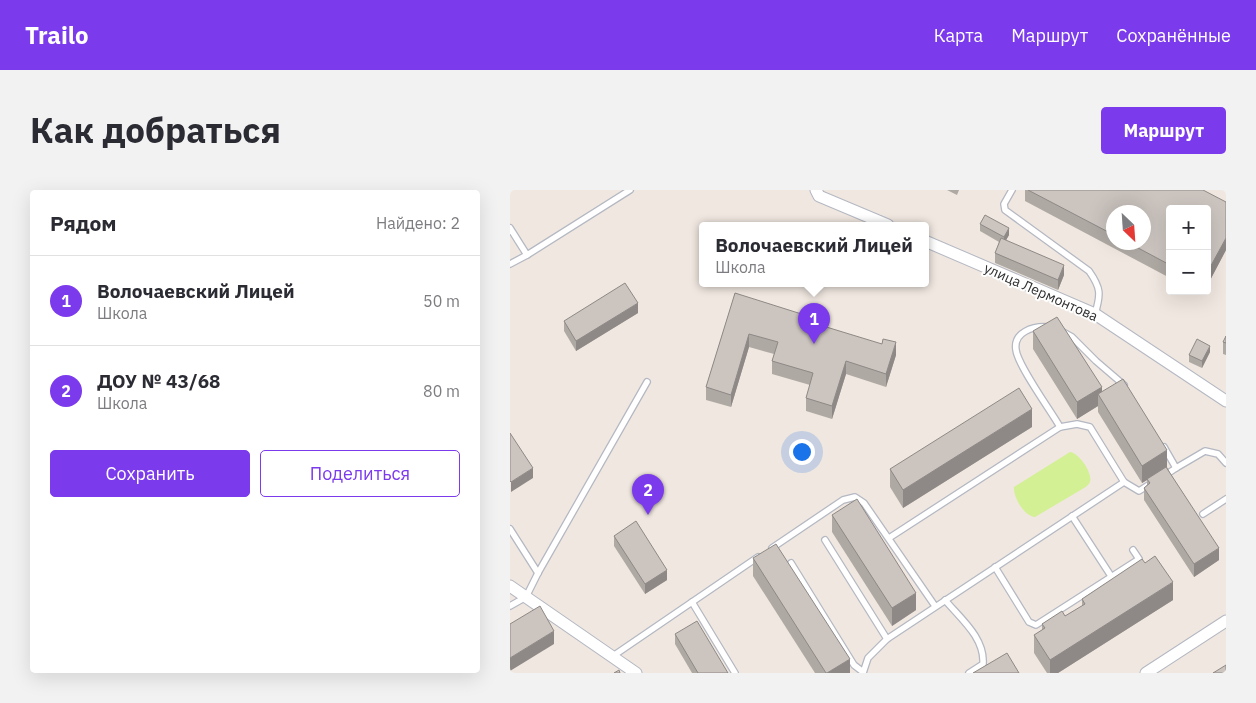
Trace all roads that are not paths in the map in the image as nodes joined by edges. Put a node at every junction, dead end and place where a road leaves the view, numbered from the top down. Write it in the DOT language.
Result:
graph roads {
  1 [pos="630,190"];
  2 [pos="816,190"];
  3 [pos="1012,190"];
  4 [pos="881,222"];
  5 [pos="510,228"];
  6 [pos="929,243"];
  7 [pos="527,255"];
  8 [pos="510,264"];
  9 [pos="1095,314"];
  10 [pos="647,382"];
  11 [pos="1126,386"];
  12 [pos="1226,401"];
  13 [pos="1060,427"];
  14 [pos="1161,444"];
  15 [pos="1226,463"];
  16 [pos="1176,468"];
  17 [pos="1161,477"];
  18 [pos="1124,482"];
  19 [pos="1154,482"];
  20 [pos="1226,499"];
  21 [pos="1203,514"];
  22 [pos="1072,516"];
  23 [pos="510,529"];
  24 [pos="889,538"];
  25 [pos="824,540"];
  26 [pos="1133,550"];
  27 [pos="791,563"];
  28 [pos="995,567"];
  29 [pos="538,573"];
  30 [pos="1111,576"];
  31 [pos="510,586"];
  32 [pos="526,597"];
  33 [pos="945,600"];
  34 [pos="692,602"];
  35 [pos="510,606"];
  36 [pos="935,606"];
  37 [pos="1226,621"];
  38 [pos="887,639"];
  39 [pos="613,656"];
  40 [pos="863,672"];
  41 [pos="1148,672"];
  42 [pos="636,673"];
  43 [pos="735,673"];
  44 [pos="969,673"];
  1 -- 7 [label="lane"];
  2 -- 4 [label="street"];
  3 -- 9 [label="lane"];
  5 -- 7 [label="lane"];
  6 -- 9 [label="street, улица Лермонтова"];
  7 -- 8 [label="lane"];
  9 -- 12 [label="street, улица Лермонтова"];
  10 -- 29 [label="lane"];
  11 -- 13 [label="lane"];
  13 -- 18 [label="lane"];
  13 -- 24 [label="lane"];
  14 -- 16 [label="lane"];
  15 -- 16 [label="lane"];
  16 -- 17 [label="lane"];
  18 -- 19 [label="lane"];
  18 -- 22 [label="lane"];
  20 -- 21 [label="lane"];
  22 -- 28 [label="lane"];
  22 -- 30 [label="lane"];
  23 -- 29 [label="lane"];
  24 -- 34 [label="lane"];
  24 -- 36 [label="lane"];
  25 -- 38 [label="lane"];
  26 -- 30 [label="lane"];
  27 -- 40 [label="lane"];
  28 -- 30 [label="lane"];
  28 -- 33 [label="lane"];
  29 -- 32 [label="lane"];
  31 -- 32 [label="street"];
  32 -- 35 [label="lane"];
  32 -- 39 [label="street"];
  33 -- 36 [label="lane"];
  33 -- 44 [label="lane"];
  34 -- 39 [label="lane"];
  34 -- 43 [label="lane"];
  36 -- 38 [label="lane"];
  37 -- 41 [label="street"];
  38 -- 40 [label="lane"];
  39 -- 42 [label="street"];
}
